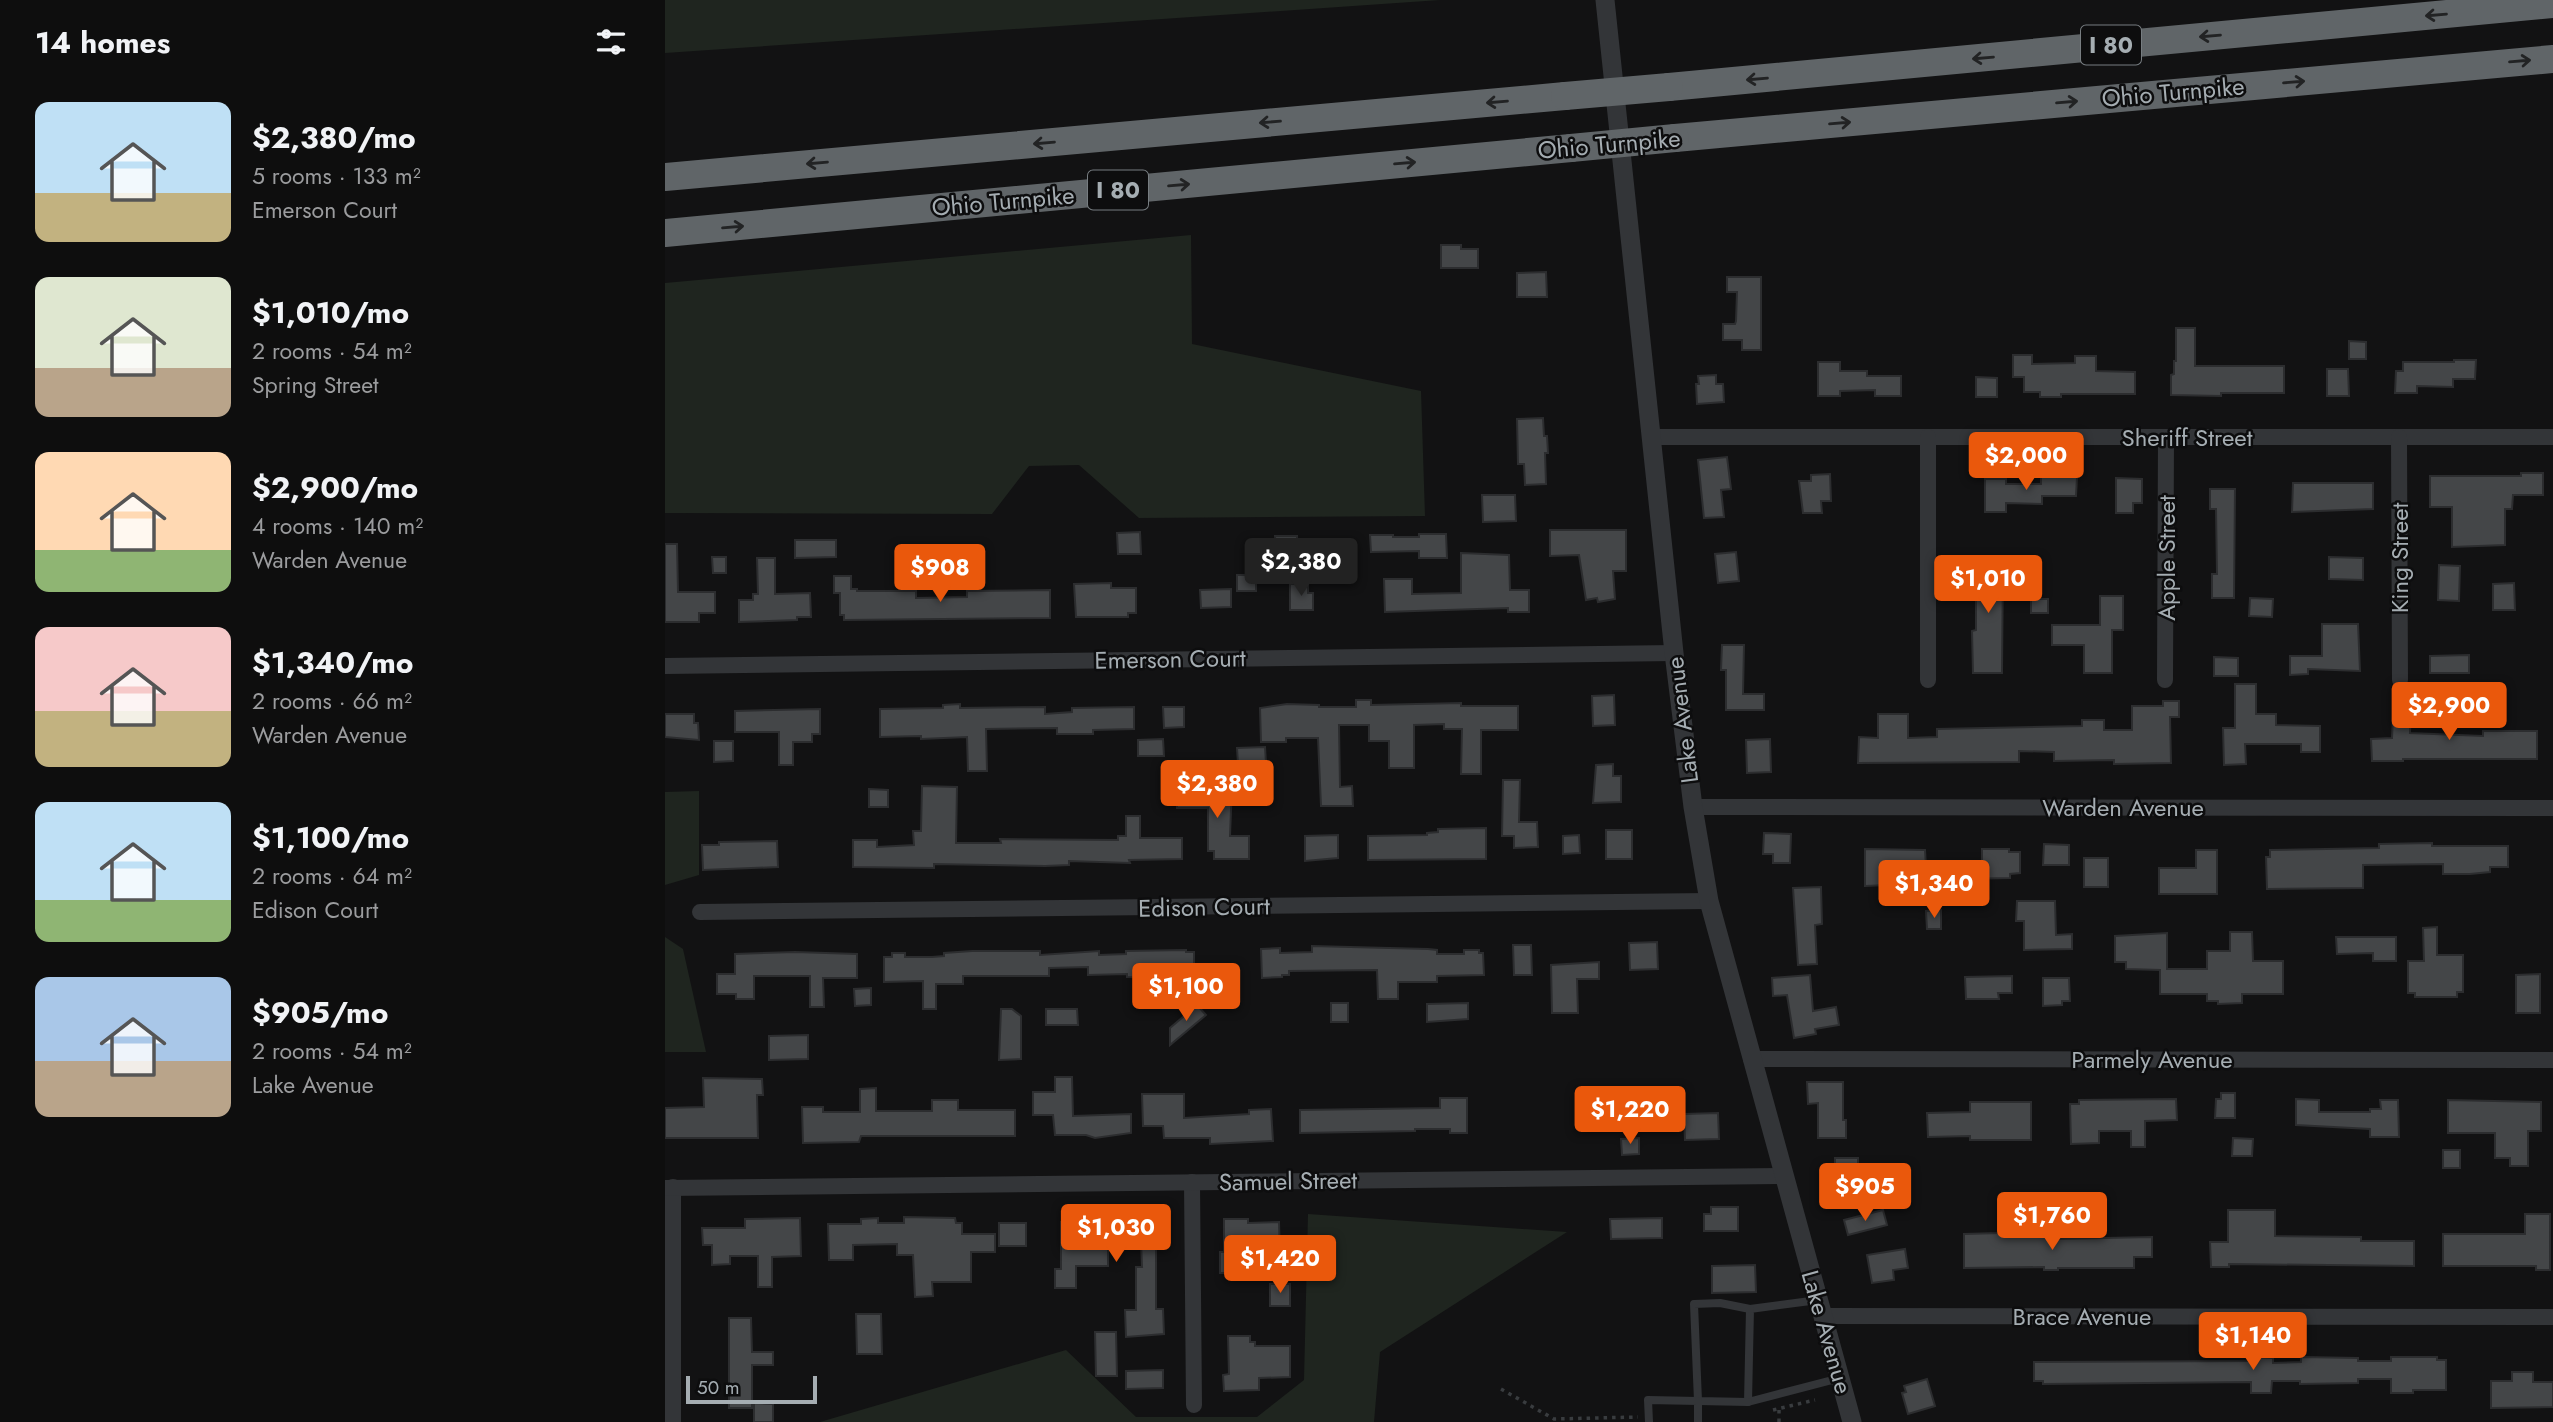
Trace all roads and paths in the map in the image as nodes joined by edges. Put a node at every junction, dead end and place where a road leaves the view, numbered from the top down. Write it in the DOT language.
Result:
graph roads {
  1 [pos="1605,0"];
  2 [pos="2553,4"];
  3 [pos="2553,59"];
  4 [pos="665,177"];
  5 [pos="665,233"];
  6 [pos="1652,436"];
  7 [pos="1927,436"];
  8 [pos="2166,436"];
  9 [pos="2399,437"];
  10 [pos="2553,437"];
  11 [pos="1674,653"];
  12 [pos="665,666"];
  13 [pos="1928,680"];
  14 [pos="2165,680"];
  15 [pos="2400,680"];
  16 [pos="1693,807"];
  17 [pos="2553,808"];
  18 [pos="1709,901"];
  19 [pos="699,912"];
  20 [pos="1751,1059"];
  21 [pos="2553,1060"];
  22 [pos="1784,1176"];
  23 [pos="1192,1182"];
  24 [pos="669,1188"];
  25 [pos="1820,1308"];
  26 [pos="1750,1309"];
  27 [pos="2553,1317"];
  28 [pos="1840,1378"];
  29 [pos="1501,1389"];
  30 [pos="1698,1401"];
  31 [pos="1748,1402"];
  32 [pos="1194,1405"];
  33 [pos="1779,1409"];
  34 [pos="1636,1418"];
  35 [pos="673,1422"];
  36 [pos="1649,1422"];
  37 [pos="1697,1422"];
  38 [pos="1779,1422"];
  39 [pos="1852,1422"];
  1 -- 6 [label="street, Lake Avenue"];
  2 -- 4 [label="highway, Ohio Turnpike / I 80, one-way, bridge"];
  5 -- 3 [label="highway, Ohio Turnpike / I 80, one-way, bridge"];
  6 -- 7 [label="street, Sheriff Street"];
  6 -- 11 [label="street, Lake Avenue"];
  7 -- 8 [label="street, Sheriff Street"];
  7 -- 13 [label="street"];
  8 -- 9 [label="street, Sheriff Street"];
  8 -- 14 [label="street, Apple Street"];
  9 -- 10 [label="street, Sheriff Street"];
  9 -- 15 [label="street, King Street"];
  11 -- 12 [label="street, Emerson Court"];
  11 -- 16 [label="street, Lake Avenue"];
  16 -- 17 [label="street, Warden Avenue"];
  16 -- 18 [label="street, Lake Avenue"];
  18 -- 19 [label="street, Edison Court"];
  18 -- 20 [label="street, Lake Avenue"];
  20 -- 21 [label="street, Parmely Avenue"];
  20 -- 22 [label="street, Lake Avenue"];
  22 -- 23 [label="street, Samuel Street"];
  22 -- 25 [label="street, Lake Avenue"];
  23 -- 24 [label="street, Samuel Street"];
  23 -- 32 [label="street"];
  24 -- 35 [label="street"];
  25 -- 26 [label="lane"];
  25 -- 27 [label="street, Brace Avenue"];
  25 -- 28 [label="street, Lake Avenue"];
  26 -- 30 [label="lane"];
  26 -- 31 [label="lane"];
  28 -- 31 [label="lane"];
  28 -- 39 [label="street, Lake Avenue"];
  29 -- 34 [label="path"];
  30 -- 31 [label="lane"];
  30 -- 36 [label="lane"];
  30 -- 37 [label="lane"];
  33 -- 38 [label="path"];
}
